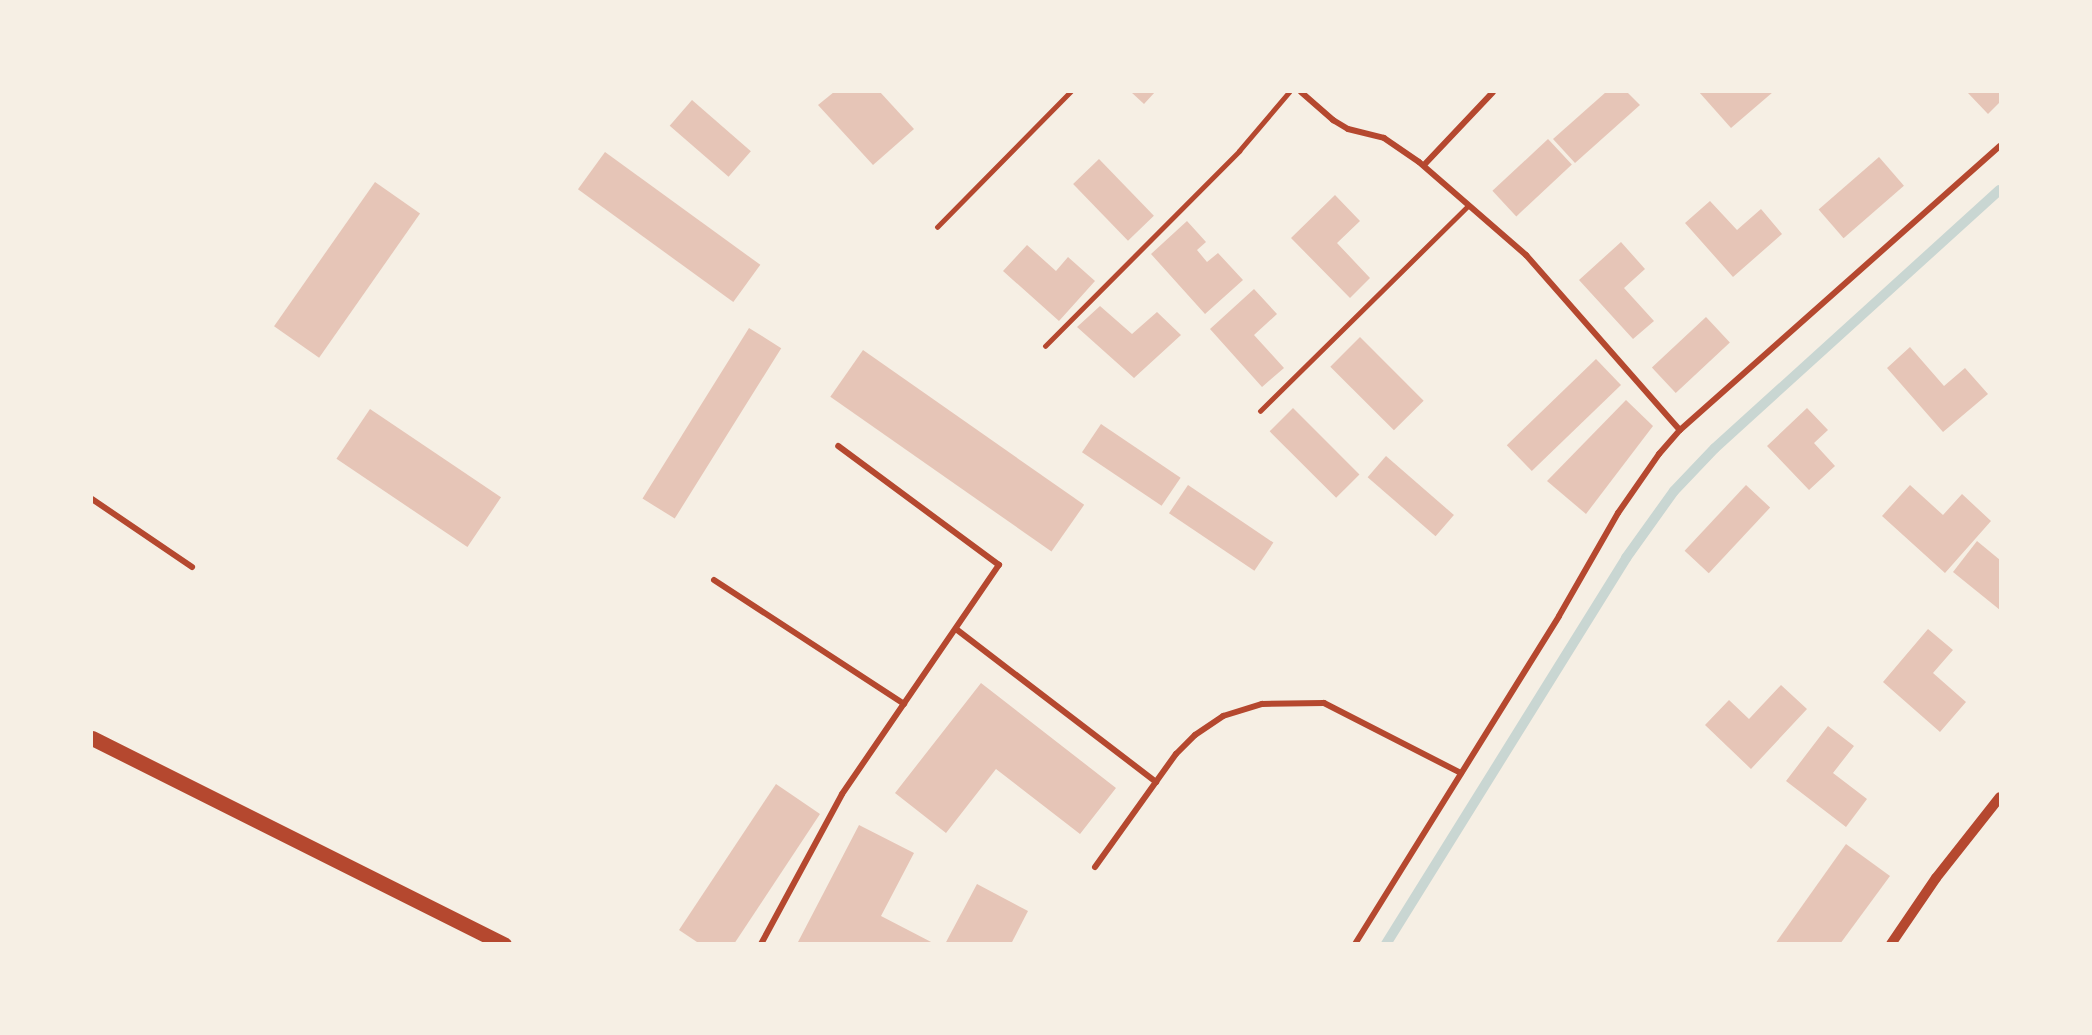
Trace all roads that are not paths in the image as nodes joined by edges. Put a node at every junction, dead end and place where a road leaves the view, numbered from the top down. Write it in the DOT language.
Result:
graph roads {
  1 [pos="1070,92"];
  2 [pos="1289,92"];
  3 [pos="1301,92"];
  4 [pos="1493,92"];
  5 [pos="2001,146"];
  6 [pos="1424,165"];
  7 [pos="1468,206"];
  8 [pos="937,227"];
  9 [pos="1045,346"];
  10 [pos="1260,411"];
  11 [pos="1680,430"];
  12 [pos="838,446"];
  13 [pos="92,499"];
  14 [pos="192,567"];
  15 [pos="714,580"];
  16 [pos="956,629"];
  17 [pos="904,704"];
  18 [pos="92,738"];
  19 [pos="1461,773"];
  20 [pos="1156,782"];
  21 [pos="2001,797"];
  22 [pos="1095,867"];
  23 [pos="504,944"];
  24 [pos="761,944"];
  25 [pos="1355,944"];
  26 [pos="1891,944"];
  1 -- 8 [label="lane"];
  2 -- 9 [label="lane"];
  3 -- 6 [label="street"];
  4 -- 6 [label="street"];
  5 -- 11 [label="street"];
  6 -- 7 [label="street"];
  7 -- 10 [label="lane"];
  7 -- 11 [label="street"];
  11 -- 19 [label="street"];
  12 -- 16 [label="street"];
  13 -- 14 [label="street"];
  15 -- 17 [label="street"];
  16 -- 17 [label="street"];
  16 -- 20 [label="street"];
  17 -- 24 [label="street"];
  18 -- 23 [label="main road"];
  19 -- 20 [label="street"];
  19 -- 25 [label="street"];
  20 -- 22 [label="street"];
  21 -- 26 [label="street"];
}
